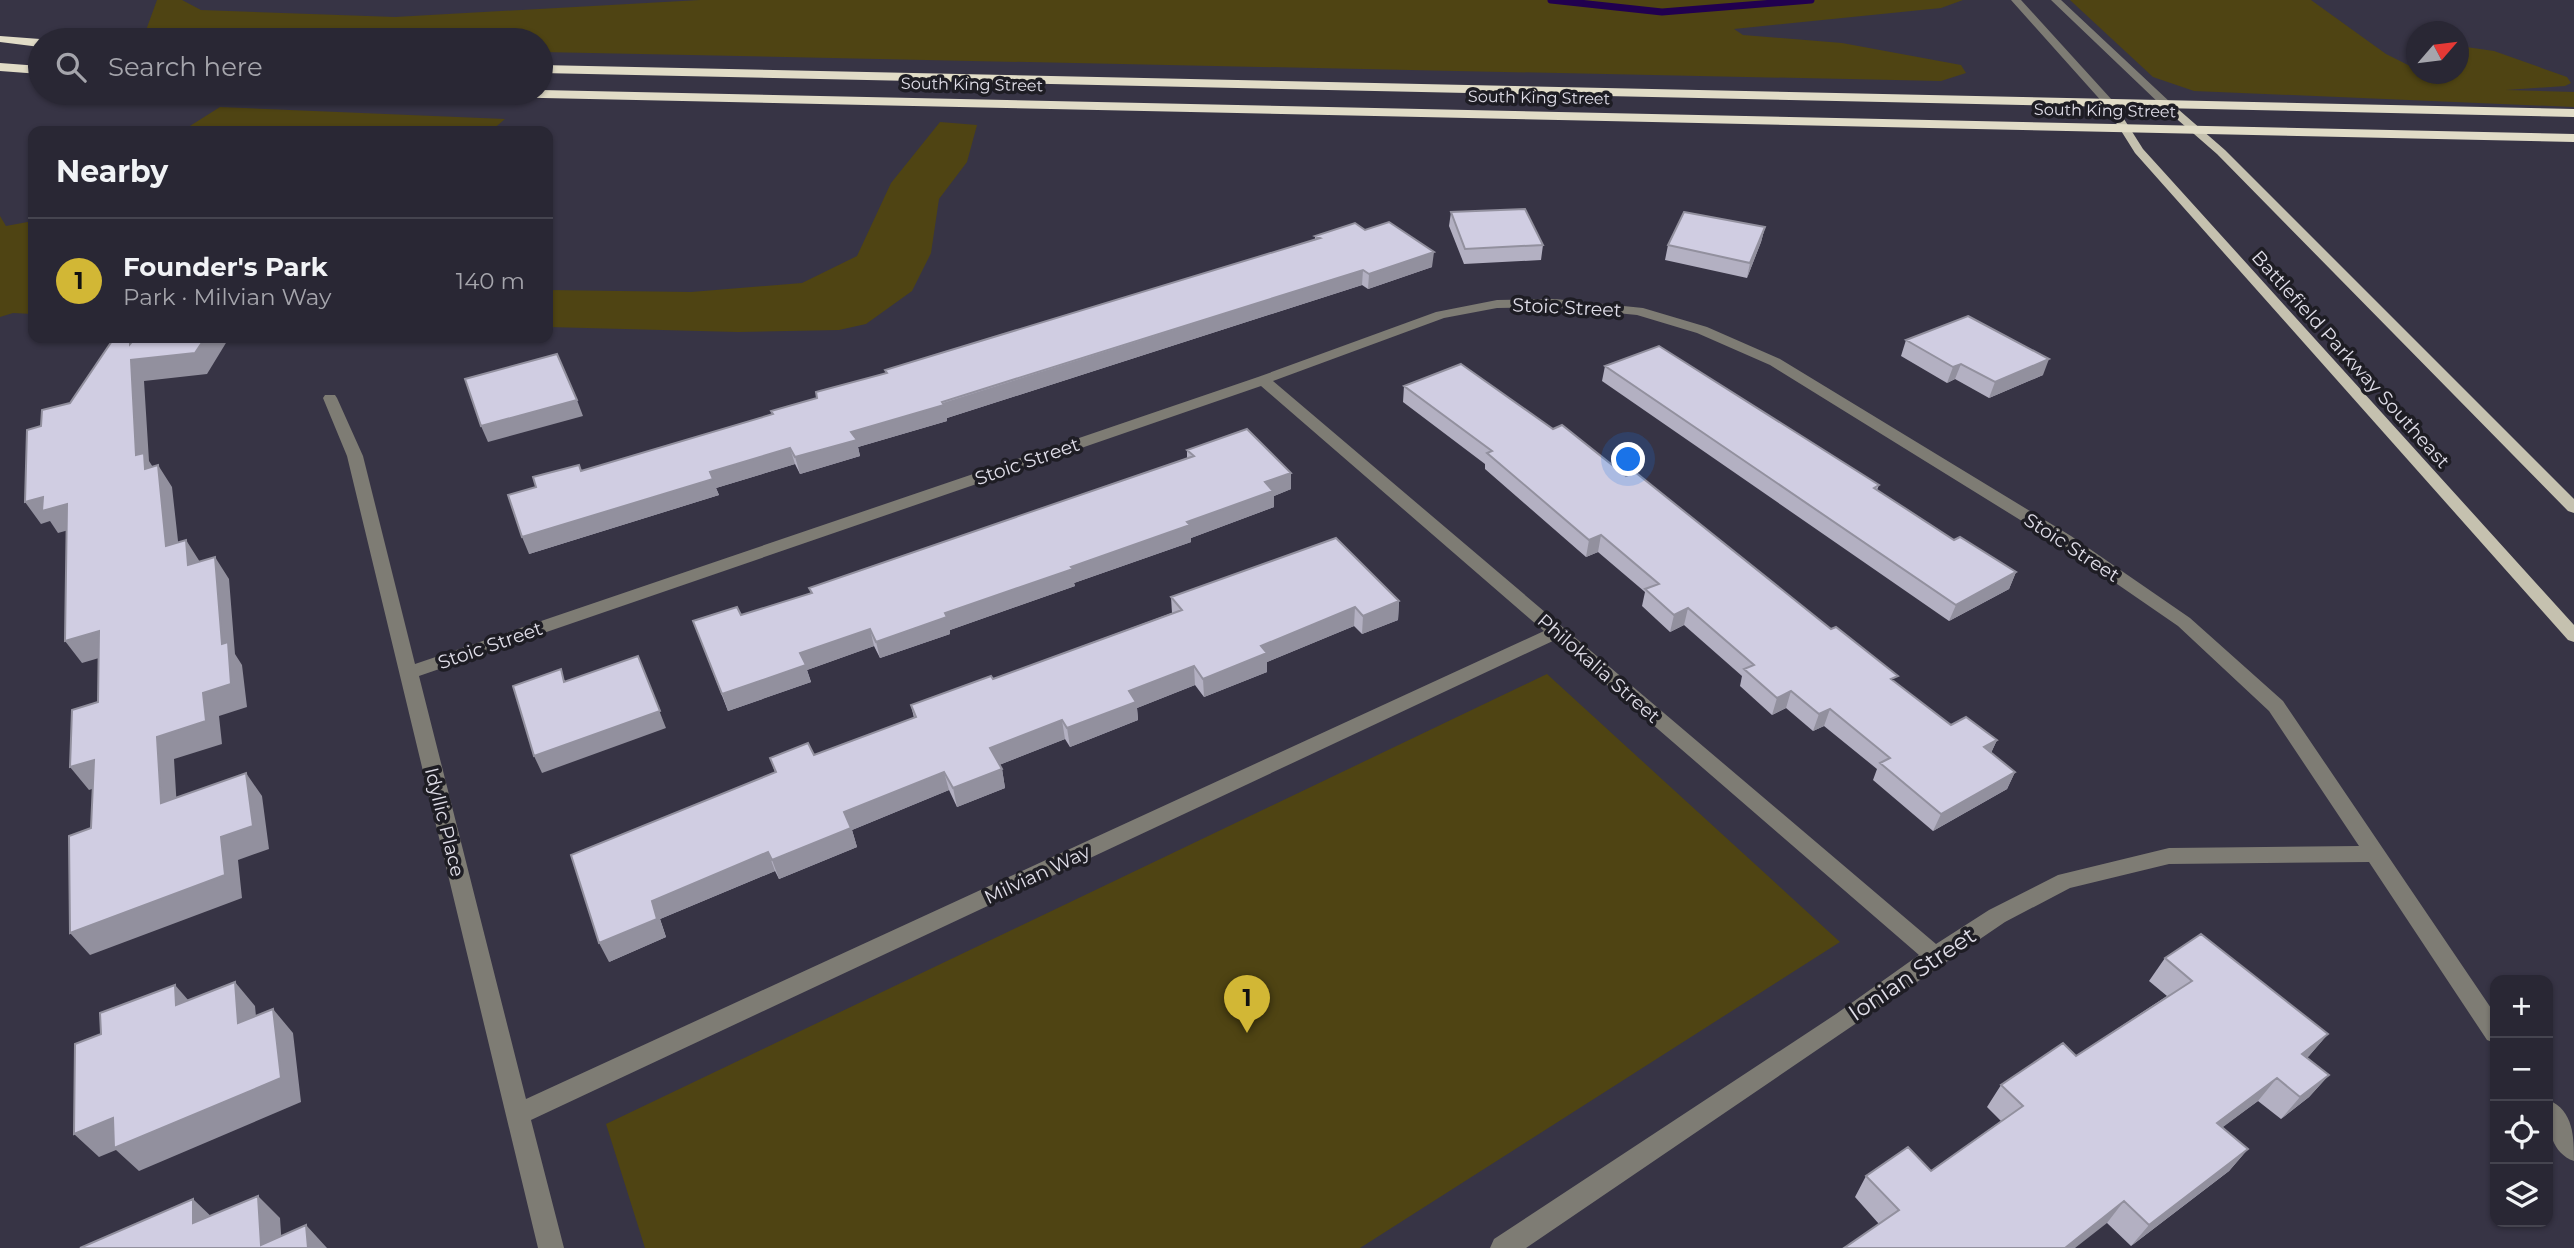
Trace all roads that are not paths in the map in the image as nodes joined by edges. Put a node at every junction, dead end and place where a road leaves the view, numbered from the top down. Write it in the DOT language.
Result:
graph roads {
  1 [pos="2016,0"];
  2 [pos="2056,0"];
  3 [pos="0,39"];
  4 [pos="28,42"];
  5 [pos="0,66"];
  6 [pos="28,69"];
  7 [pos="553,69"];
  8 [pos="553,94"];
  9 [pos="2108,102"];
  10 [pos="2167,105"];
  11 [pos="2574,113"];
  12 [pos="2126,128"];
  13 [pos="2197,129"];
  14 [pos="2574,138"];
  15 [pos="1263,380"];
  16 [pos="330,398"];
  17 [pos="2574,508"];
  18 [pos="1556,632"];
  19 [pos="2574,636"];
  20 [pos="408,673"];
  21 [pos="2375,854"];
  22 [pos="1935,956"];
  23 [pos="2490,1026"];
  24 [pos="517,1115"];
  25 [pos="2553,1118"];
  26 [pos="2574,1150"];
  27 [pos="551,1248"];
  28 [pos="1503,1248"];
  1 -- 9 [label="street"];
  2 -- 10 [label="street"];
  3 -- 4 [label="highway"];
  5 -- 6 [label="highway"];
  7 -- 9 [label="highway, South King Street"];
  8 -- 12 [label="highway, South King Street"];
  9 -- 10 [label="highway, South King Street"];
  9 -- 12 [label="main road, Battlefield Parkway Southeast"];
  10 -- 11 [label="highway, South King Street"];
  10 -- 13 [label="main road"];
  12 -- 13 [label="highway, South King Street"];
  12 -- 19 [label="main road, Battlefield Parkway Southeast"];
  13 -- 14 [label="highway, South King Street"];
  13 -- 17 [label="main road"];
  15 -- 18 [label="street, Philokalia Street"];
  15 -- 20 [label="street, Stoic Street"];
  15 -- 21 [label="street, Stoic Street"];
  16 -- 20 [label="street, Idyllic Place"];
  18 -- 22 [label="street, Philokalia Street"];
  18 -- 24 [label="street, Milvian Way"];
  20 -- 24 [label="street, Idyllic Place"];
  21 -- 22 [label="street, Ionian Street"];
  21 -- 23 [label="street, Stoic Street"];
  22 -- 28 [label="street, Ionian Street"];
  24 -- 27 [label="street, Idyllic Place"];
  25 -- 26 [label="street"];
}
